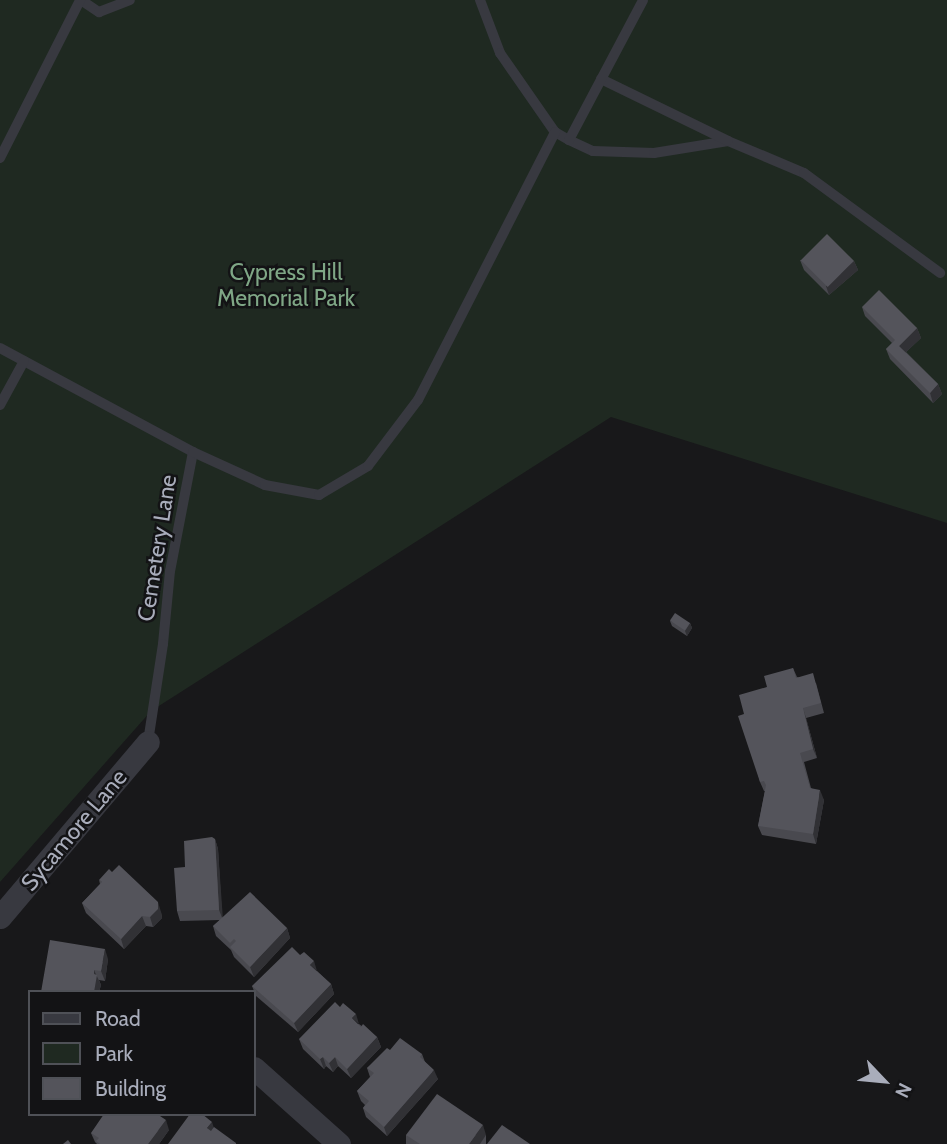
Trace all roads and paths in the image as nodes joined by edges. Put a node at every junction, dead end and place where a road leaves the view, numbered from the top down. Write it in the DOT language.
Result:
graph roads {
  1 [pos="81,0"];
  2 [pos="130,0"];
  3 [pos="480,0"];
  4 [pos="643,0"];
  5 [pos="601,79"];
  6 [pos="555,132"];
  7 [pos="569,140"];
  8 [pos="728,141"];
  9 [pos="0,158"];
  10 [pos="940,273"];
  11 [pos="0,348"];
  12 [pos="24,360"];
  13 [pos="0,405"];
  14 [pos="193,452"];
  15 [pos="148,743"];
  16 [pos="0,917"];
  17 [pos="256,1070"];
  18 [pos="339,1144"];
  1 -- 2 [label="lane"];
  1 -- 9 [label="lane"];
  3 -- 6 [label="lane"];
  4 -- 5 [label="lane"];
  5 -- 7 [label="lane"];
  5 -- 8 [label="lane"];
  6 -- 7 [label="lane"];
  6 -- 14 [label="lane"];
  7 -- 8 [label="lane"];
  8 -- 10 [label="lane"];
  11 -- 12 [label="lane, Cemetery Lane"];
  12 -- 13 [label="lane"];
  12 -- 14 [label="lane, Cemetery Lane"];
  14 -- 15 [label="lane, Cemetery Lane"];
  15 -- 16 [label="street, Sycamore Lane"];
  17 -- 18 [label="street"];
}
